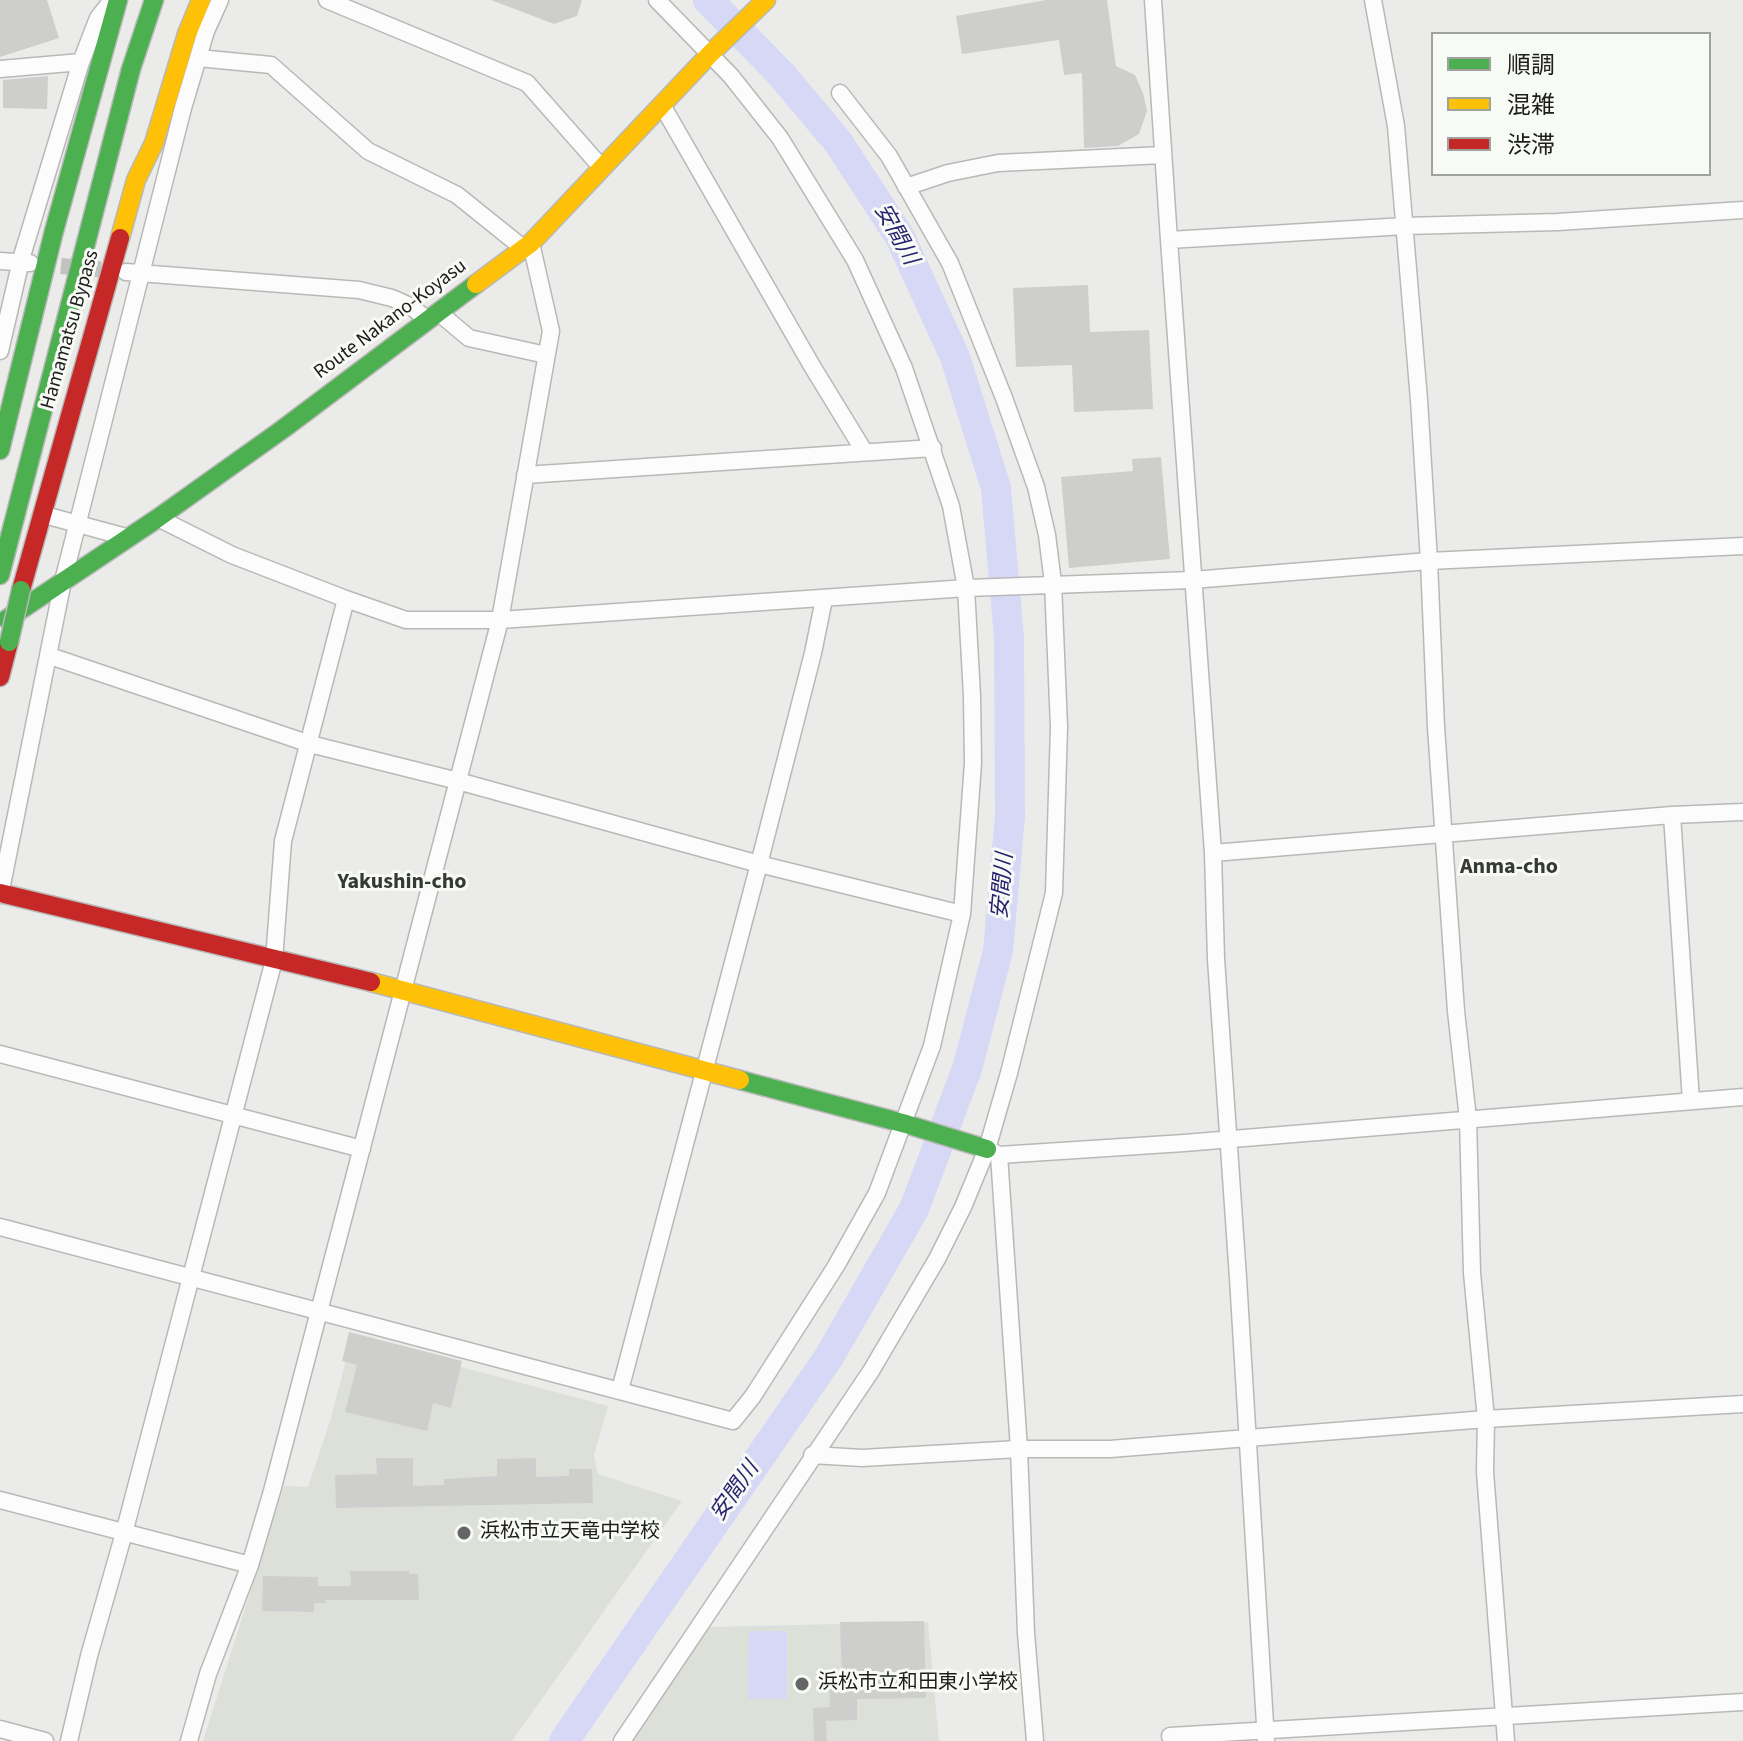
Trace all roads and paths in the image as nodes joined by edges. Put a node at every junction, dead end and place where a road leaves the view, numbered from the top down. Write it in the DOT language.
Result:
graph roads {
  1 [pos="112,0"];
  2 [pos="118,0"];
  3 [pos="154,0"];
  4 [pos="181,0"];
  5 [pos="201,0"];
  6 [pos="220,0"];
  7 [pos="327,0"];
  8 [pos="657,0"];
  9 [pos="1153,0"];
  10 [pos="1373,0"];
  11 [pos="764,1"];
  12 [pos="713,52"];
  13 [pos="198,58"];
  14 [pos="81,62"];
  15 [pos="0,69"];
  16 [pos="840,93"];
  17 [pos="662,105"];
  18 [pos="1163,155"];
  19 [pos="602,168"];
  20 [pos="136,180"];
  21 [pos="906,187"];
  22 [pos="1743,210"];
  23 [pos="1405,226"];
  24 [pos="1169,240"];
  25 [pos="527,246"];
  26 [pos="0,261"];
  27 [pos="26,263"];
  28 [pos="134,272"];
  29 [pos="432,316"];
  30 [pos="0,351"];
  31 [pos="546,355"];
  32 [pos="933,448"];
  33 [pos="0,450"];
  34 [pos="864,451"];
  35 [pos="525,475"];
  36 [pos="52,517"];
  37 [pos="158,518"];
  38 [pos="78,525"];
  39 [pos="126,537"];
  40 [pos="1743,546"];
  41 [pos="1429,561"];
  42 [pos="0,575"];
  43 [pos="1192,580"];
  44 [pos="63,581"];
  45 [pos="1052,583"];
  46 [pos="966,588"];
  47 [pos="346,599"];
  48 [pos="824,599"];
  49 [pos="500,620"];
  50 [pos="0,623"];
  51 [pos="50,656"];
  52 [pos="0,677"];
  53 [pos="310,744"];
  54 [pos="458,781"];
  55 [pos="1743,812"];
  56 [pos="1672,815"];
  57 [pos="1444,835"];
  58 [pos="1213,853"];
  59 [pos="759,864"];
  60 [pos="0,894"];
  61 [pos="962,914"];
  62 [pos="274,960"];
  63 [pos="404,990"];
  64 [pos="0,1054"];
  65 [pos="704,1069"];
  66 [pos="1743,1097"];
  67 [pos="1691,1101"];
  68 [pos="234,1115"];
  69 [pos="1468,1119"];
  70 [pos="905,1123"];
  71 [pos="1228,1139"];
  72 [pos="362,1149"];
  73 [pos="990,1151"];
  74 [pos="0,1227"];
  75 [pos="191,1277"];
  76 [pos="320,1311"];
  77 [pos="620,1390"];
  78 [pos="1743,1404"];
  79 [pos="1486,1419"];
  80 [pos="1247,1440"];
  81 [pos="1019,1449"];
  82 [pos="812,1455"];
  83 [pos="0,1500"];
  84 [pos="124,1533"];
  85 [pos="250,1565"];
  86 [pos="1743,1702"];
  87 [pos="1505,1717"];
  88 [pos="0,1729"];
  89 [pos="1265,1734"];
  90 [pos="1170,1736"];
  91 [pos="45,1741"];
  92 [pos="69,1741"];
  93 [pos="189,1741"];
  94 [pos="622,1741"];
  95 [pos="1035,1741"];
  96 [pos="1506,1741"];
  1 -- 14 [label="street"];
  2 -- 33 [label="main road"];
  3 -- 42 [label="main road, Hamamatsu Bypass"];
  4 -- 20 [label="main road"];
  5 -- 20 [label="main road, Hamamatsu Bypass"];
  6 -- 13 [label="street"];
  7 -- 19 [label="street"];
  8 -- 12 [label="street"];
  9 -- 18 [label="street"];
  10 -- 23 [label="street"];
  11 -- 12 [label="main road, Route Nakano-Koyasu"];
  12 -- 17 [label="main road, Route Nakano-Koyasu"];
  12 -- 32 [label="street"];
  13 -- 25 [label="street"];
  13 -- 28 [label="street"];
  14 -- 15 [label="street"];
  14 -- 27 [label="street"];
  16 -- 21 [label="street"];
  17 -- 19 [label="main road, Route Nakano-Koyasu"];
  17 -- 34 [label="street"];
  18 -- 21 [label="street"];
  18 -- 24 [label="street"];
  19 -- 25 [label="main road, Route Nakano-Koyasu"];
  20 -- 52 [label="main road, Hamamatsu Bypass, bridge"];
  21 -- 45 [label="street"];
  22 -- 23 [label="street"];
  23 -- 24 [label="street"];
  23 -- 41 [label="street"];
  24 -- 43 [label="street"];
  25 -- 29 [label="main road, Route Nakano-Koyasu"];
  25 -- 31 [label="street"];
  26 -- 27 [label="street"];
  27 -- 30 [label="street"];
  28 -- 29 [label="street"];
  28 -- 38 [label="street"];
  29 -- 31 [label="street"];
  29 -- 37 [label="main road, Route Nakano-Koyasu"];
  31 -- 35 [label="street"];
  32 -- 34 [label="street"];
  32 -- 46 [label="street"];
  34 -- 35 [label="street"];
  35 -- 49 [label="street"];
  36 -- 38 [label="street"];
  37 -- 39 [label="main road, Route Nakano-Koyasu"];
  37 -- 47 [label="street"];
  38 -- 39 [label="street"];
  38 -- 44 [label="street"];
  39 -- 44 [label="main road, Route Nakano-Koyasu"];
  40 -- 41 [label="street"];
  41 -- 43 [label="street"];
  41 -- 57 [label="street"];
  43 -- 45 [label="street"];
  43 -- 58 [label="street"];
  44 -- 50 [label="main road, Route Nakano-Koyasu"];
  44 -- 51 [label="street"];
  45 -- 46 [label="street"];
  45 -- 73 [label="street"];
  46 -- 48 [label="street"];
  46 -- 61 [label="street"];
  47 -- 49 [label="street"];
  47 -- 53 [label="street"];
  48 -- 49 [label="street"];
  48 -- 59 [label="street"];
  49 -- 54 [label="street"];
  51 -- 53 [label="street"];
  51 -- 60 [label="street"];
  53 -- 54 [label="street"];
  53 -- 62 [label="street"];
  54 -- 59 [label="street"];
  54 -- 63 [label="street"];
  55 -- 56 [label="street"];
  56 -- 57 [label="street"];
  56 -- 67 [label="street"];
  57 -- 58 [label="street"];
  57 -- 69 [label="street"];
  58 -- 71 [label="street"];
  59 -- 61 [label="street"];
  59 -- 65 [label="street"];
  60 -- 62 [label="main road"];
  61 -- 70 [label="street"];
  62 -- 63 [label="main road"];
  62 -- 68 [label="street"];
  63 -- 65 [label="main road"];
  63 -- 72 [label="street"];
  64 -- 68 [label="street"];
  65 -- 70 [label="main road"];
  65 -- 77 [label="street"];
  66 -- 67 [label="street"];
  67 -- 69 [label="street"];
  68 -- 72 [label="street"];
  68 -- 75 [label="street"];
  69 -- 71 [label="street"];
  69 -- 79 [label="street"];
  70 -- 73 [label="main road"];
  70 -- 77 [label="street"];
  71 -- 73 [label="street"];
  71 -- 80 [label="street"];
  72 -- 76 [label="street"];
  73 -- 81 [label="street"];
  73 -- 82 [label="street"];
  74 -- 75 [label="street"];
  75 -- 76 [label="street"];
  75 -- 84 [label="street"];
  76 -- 77 [label="street"];
  76 -- 85 [label="street"];
  78 -- 79 [label="street"];
  79 -- 80 [label="street"];
  79 -- 87 [label="street"];
  80 -- 81 [label="street"];
  80 -- 89 [label="street"];
  81 -- 82 [label="street"];
  81 -- 95 [label="street"];
  82 -- 94 [label="street"];
  83 -- 84 [label="street"];
  84 -- 85 [label="street"];
  84 -- 92 [label="street"];
  85 -- 93 [label="street"];
  86 -- 87 [label="street"];
  87 -- 89 [label="street"];
  87 -- 96 [label="street"];
  88 -- 91 [label="street"];
  89 -- 90 [label="street"];
}
